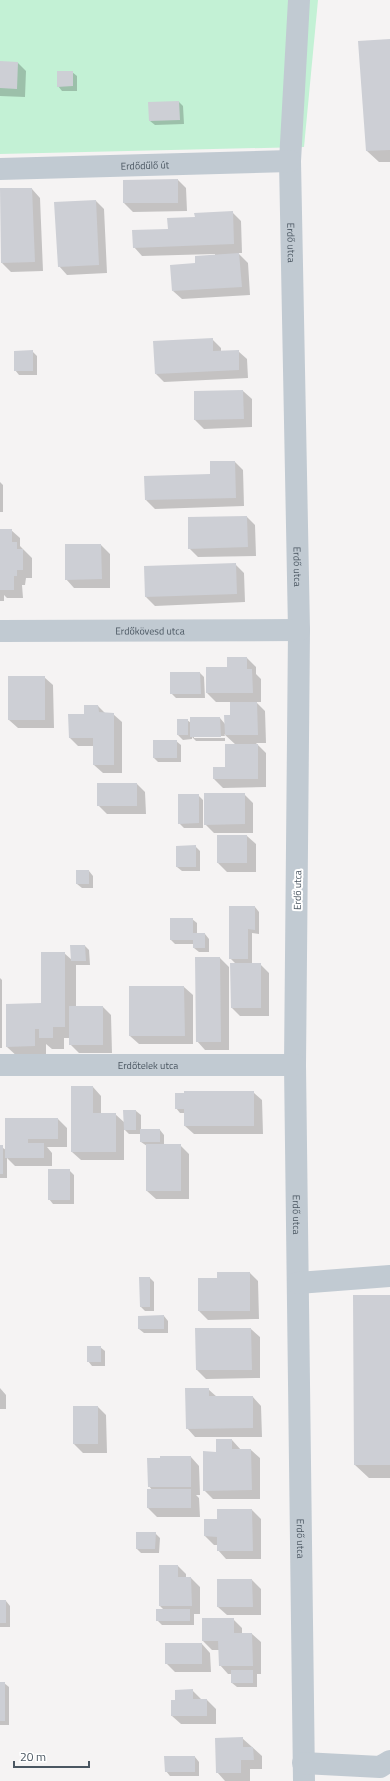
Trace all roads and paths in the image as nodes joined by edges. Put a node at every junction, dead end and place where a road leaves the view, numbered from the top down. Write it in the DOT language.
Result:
graph roads {
  1 [pos="299,0"];
  2 [pos="290,161"];
  3 [pos="0,169"];
  4 [pos="299,630"];
  5 [pos="0,631"];
  6 [pos="0,1064"];
  7 [pos="296,1065"];
  8 [pos="390,1276"];
  9 [pos="298,1283"];
  10 [pos="390,1761"];
  11 [pos="303,1772"];
  1 -- 2 [label="street, Erdő utca"];
  2 -- 3 [label="street, Erdődűlő út"];
  2 -- 4 [label="street, Erdő utca"];
  4 -- 5 [label="street, Erdőkövesd utca"];
  4 -- 7 [label="street, Erdő utca"];
  6 -- 7 [label="street, Erdőtelek utca"];
  7 -- 9 [label="street, Erdő utca"];
  8 -- 9 [label="street"];
  9 -- 11 [label="street, Erdő utca"];
  10 -- 11 [label="street"];
}
